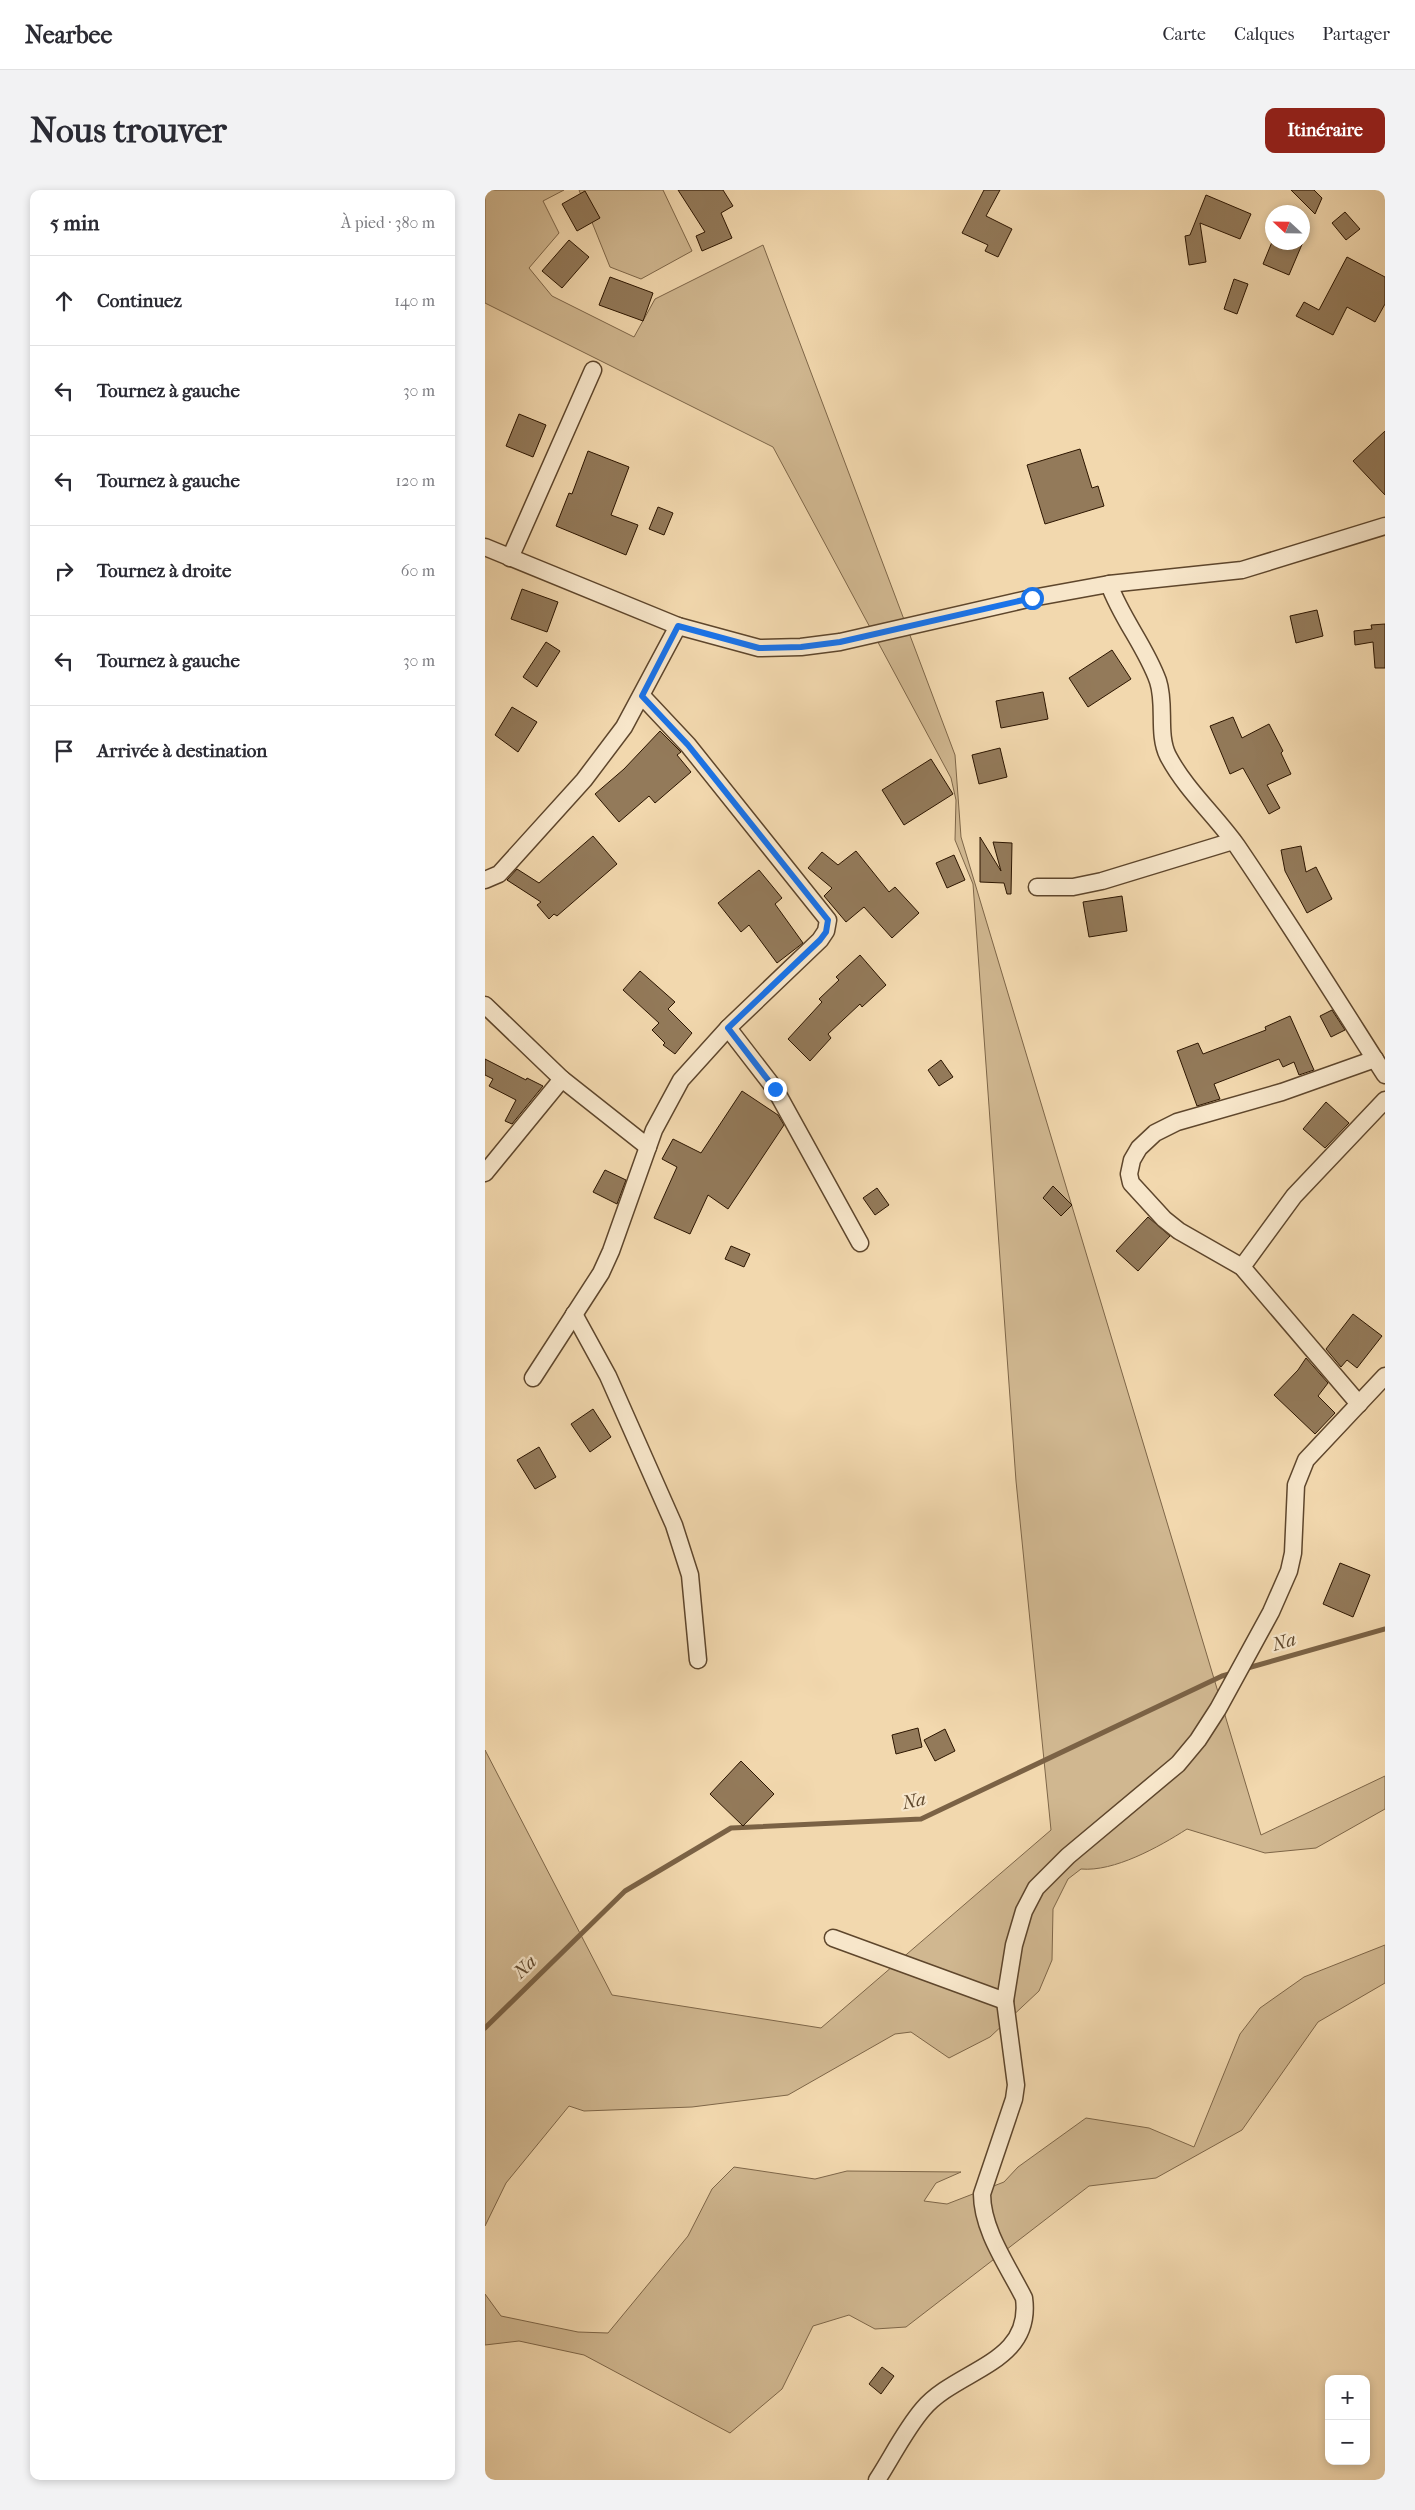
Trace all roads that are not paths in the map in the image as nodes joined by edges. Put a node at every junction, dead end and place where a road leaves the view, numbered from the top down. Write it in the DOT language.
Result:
graph roads {
  1 [pos="593,370"];
  2 [pos="1385,526"];
  3 [pos="485,547"];
  4 [pos="510,558"];
  5 [pos="1109,584"];
  6 [pos="678,626"];
  7 [pos="642,696"];
  8 [pos="1233,841"];
  9 [pos="485,880"];
  10 [pos="1037,887"];
  11 [pos="485,1005"];
  12 [pos="728,1028"];
  13 [pos="1375,1059"];
  14 [pos="1385,1075"];
  15 [pos="562,1080"];
  16 [pos="1385,1100"];
  17 [pos="648,1147"];
  18 [pos="485,1173"];
  19 [pos="860,1243"];
  20 [pos="1242,1267"];
  21 [pos="574,1314"];
  22 [pos="1385,1376"];
  23 [pos="533,1378"];
  24 [pos="1359,1404"];
  25 [pos="698,1660"];
  26 [pos="833,1938"];
  27 [pos="1005,2001"];
  28 [pos="877,2480"];
  1 -- 4 [label="street"];
  2 -- 5 [label="street"];
  3 -- 4 [label="street"];
  4 -- 6 [label="street"];
  5 -- 6 [label="street"];
  5 -- 8 [label="street"];
  6 -- 7 [label="street"];
  7 -- 9 [label="street"];
  7 -- 12 [label="street"];
  8 -- 10 [label="street"];
  8 -- 13 [label="street"];
  11 -- 15 [label="street"];
  12 -- 17 [label="street"];
  12 -- 19 [label="street"];
  13 -- 14 [label="street"];
  13 -- 20 [label="street"];
  15 -- 17 [label="street"];
  15 -- 18 [label="street"];
  16 -- 20 [label="street"];
  17 -- 21 [label="street"];
  20 -- 24 [label="street"];
  21 -- 23 [label="street"];
  21 -- 25 [label="street"];
  22 -- 24 [label="street"];
  24 -- 27 [label="street"];
  26 -- 27 [label="street"];
  27 -- 28 [label="street"];
}
